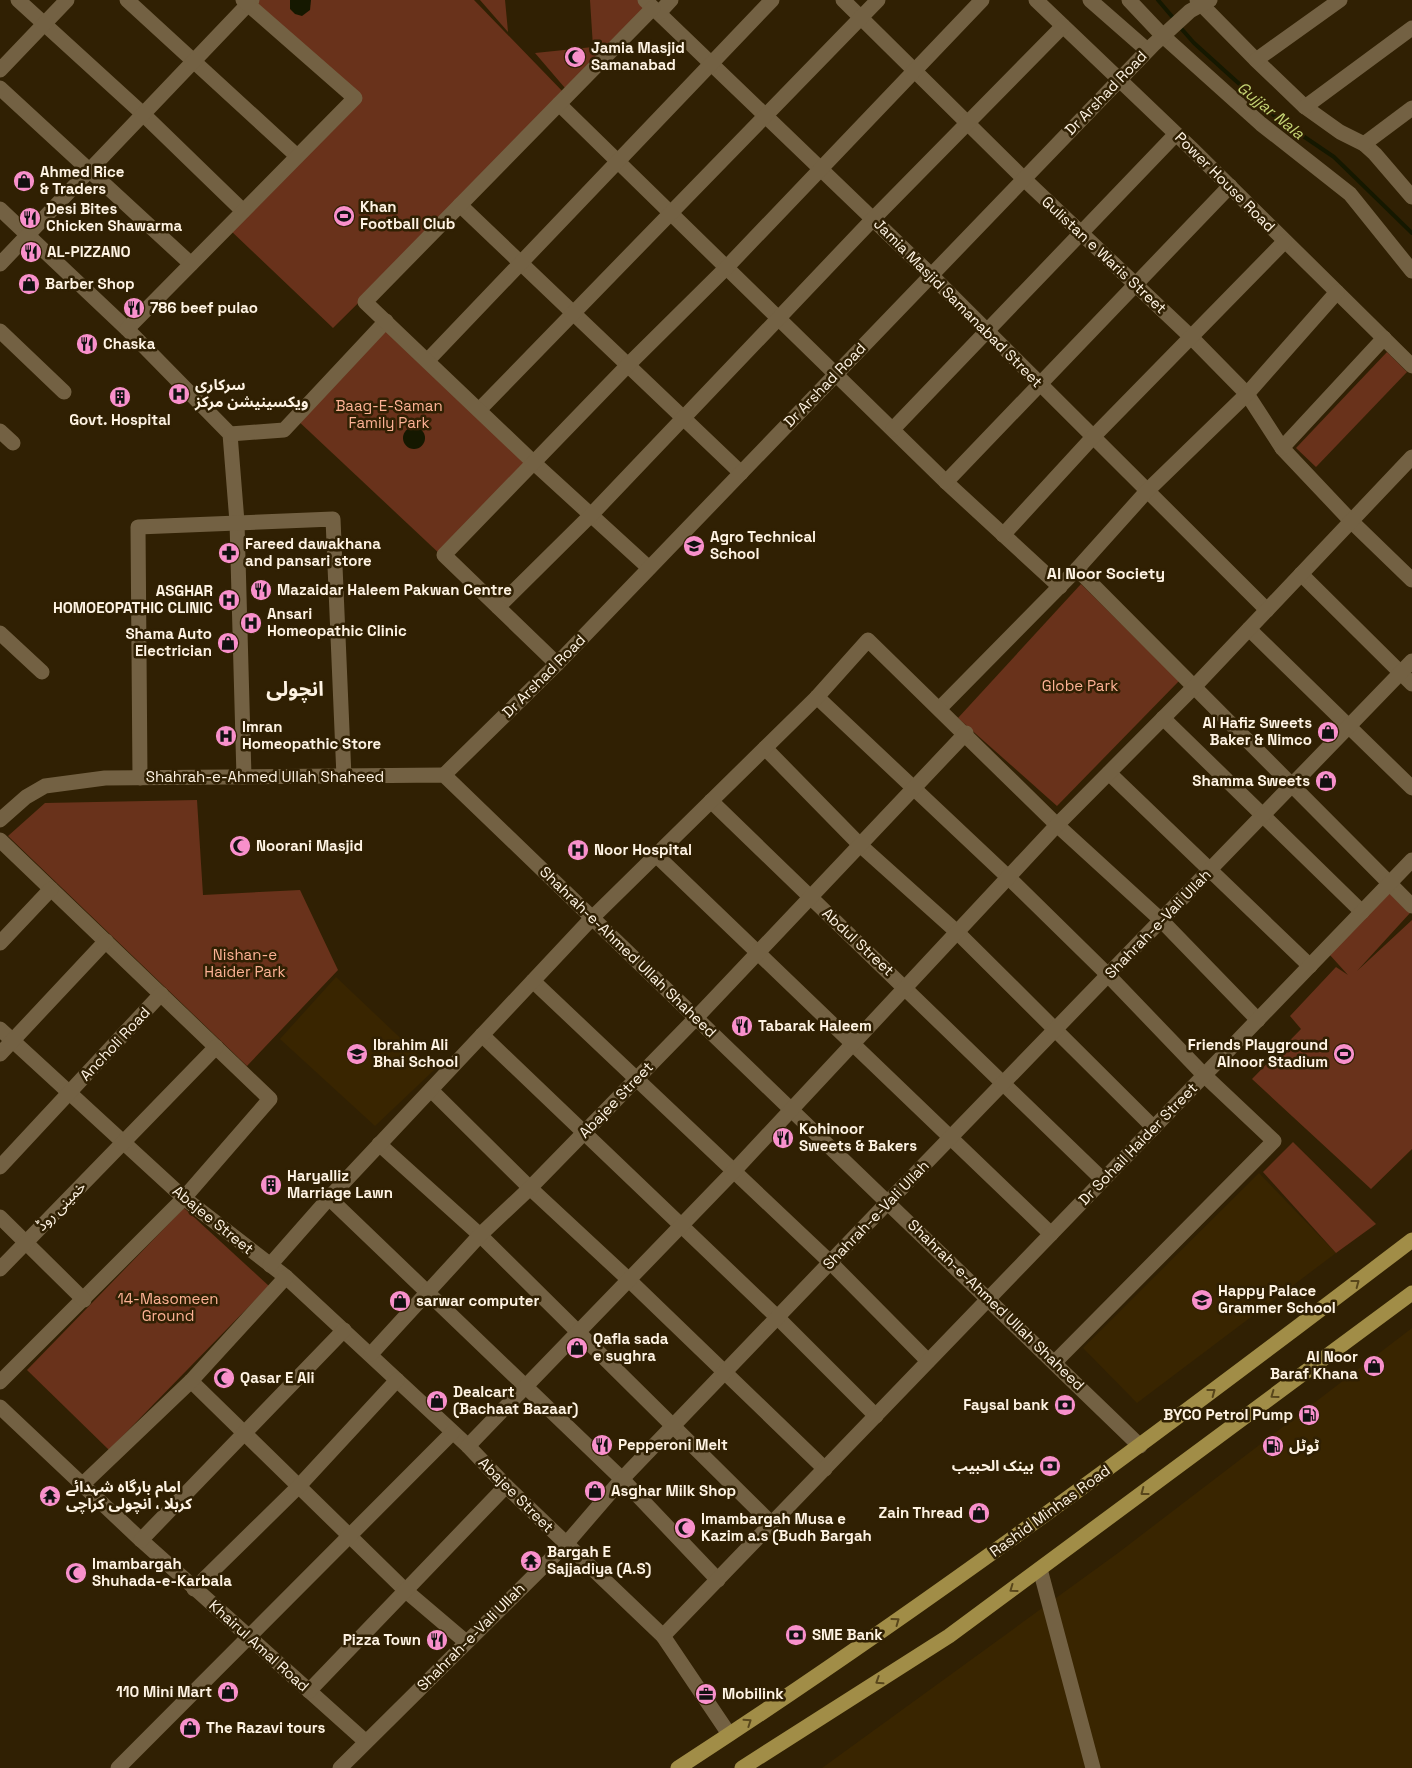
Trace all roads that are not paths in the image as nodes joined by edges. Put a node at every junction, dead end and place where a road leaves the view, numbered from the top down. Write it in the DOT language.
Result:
graph roads {
  1 [pos="18,0"];
  2 [pos="67,0"];
  3 [pos="127,0"];
  4 [pos="671,0"];
  5 [pos="772,0"];
  6 [pos="843,0"];
  7 [pos="878,0"];
  8 [pos="982,0"];
  9 [pos="1036,0"];
  10 [pos="1090,0"];
  11 [pos="1129,0"];
  12 [pos="1340,0"];
  13 [pos="1203,1"];
  14 [pos="248,2"];
  15 [pos="652,7"];
  16 [pos="862,17"];
  17 [pos="44,24"];
  18 [pos="1063,26"];
  19 [pos="1412,28"];
  20 [pos="1167,32"];
  21 [pos="1147,50"];
  22 [pos="1256,60"];
  23 [pos="194,61"];
  24 [pos="711,64"];
  25 [pos="0,70"];
  26 [pos="914,71"];
  27 [pos="1119,79"];
  28 [pos="0,88"];
  29 [pos="558,104"];
  30 [pos="1305,107"];
  31 [pos="1412,108"];
  32 [pos="143,114"];
  33 [pos="765,115"];
  34 [pos="968,122"];
  35 [pos="1176,134"];
  36 [pos="1364,144"];
  37 [pos="297,156"];
  38 [pos="618,162"];
  39 [pos="820,168"];
  40 [pos="90,170"];
  41 [pos="1024,179"];
  42 [pos="1230,186"];
  43 [pos="1411,193"];
  44 [pos="460,204"];
  45 [pos="0,209"];
  46 [pos="243,211"];
  47 [pos="672,214"];
  48 [pos="873,219"];
  49 [pos="1080,233"];
  50 [pos="28,235"];
  51 [pos="1284,242"];
  52 [pos="521,263"];
  53 [pos="0,264"];
  54 [pos="191,264"];
  55 [pos="726,268"];
  56 [pos="1412,271"];
  57 [pos="931,275"];
  58 [pos="1136,285"];
  59 [pos="1337,292"];
  60 [pos="573,313"];
  61 [pos="778,319"];
  62 [pos="386,321"];
  63 [pos="127,329"];
  64 [pos="0,331"];
  65 [pos="988,331"];
  66 [pos="1191,337"];
  67 [pos="1384,338"];
  68 [pos="428,360"];
  69 [pos="628,365"];
  70 [pos="1412,366"];
  71 [pos="835,374"];
  72 [pos="1041,384"];
  73 [pos="64,392"];
  74 [pos="1247,394"];
  75 [pos="479,410"];
  76 [pos="683,418"];
  77 [pos="893,429"];
  78 [pos="0,431"];
  79 [pos="230,434"];
  80 [pos="1093,437"];
  81 [pos="13,443"];
  82 [pos="1282,448"];
  83 [pos="533,462"];
  84 [pos="1410,465"];
  85 [pos="741,473"];
  86 [pos="946,482"];
  87 [pos="1147,491"];
  88 [pos="591,515"];
  89 [pos="1351,521"];
  90 [pos="237,522"];
  91 [pos="1003,535"];
  92 [pos="650,568"];
  93 [pos="1078,568"];
  94 [pos="1301,574"];
  95 [pos="1412,580"];
  96 [pos="1060,587"];
  97 [pos="498,607"];
  98 [pos="1267,610"];
  99 [pos="1249,629"];
  100 [pos="0,633"];
  101 [pos="1412,661"];
  102 [pos="557,664"];
  103 [pos="42,672"];
  104 [pos="1400,673"];
  105 [pos="1412,684"];
  106 [pos="1193,688"];
  107 [pos="816,696"];
  108 [pos="940,708"];
  109 [pos="1164,718"];
  110 [pos="1349,726"];
  111 [pos="966,733"];
  112 [pos="765,748"];
  113 [pos="1109,773"];
  114 [pos="444,775"];
  115 [pos="244,777"];
  116 [pos="344,777"];
  117 [pos="140,778"];
  118 [pos="1291,786"];
  119 [pos="913,788"];
  120 [pos="1412,788"];
  121 [pos="711,801"];
  122 [pos="1262,815"];
  123 [pos="0,820"];
  124 [pos="1058,824"];
  125 [pos="0,840"];
  126 [pos="860,845"];
  127 [pos="656,855"];
  128 [pos="1412,860"];
  129 [pos="1210,869"];
  130 [pos="1008,877"];
  131 [pos="1389,884"];
  132 [pos="51,889"];
  133 [pos="810,897"];
  134 [pos="1412,906"];
  135 [pos="1362,912"];
  136 [pos="592,918"];
  137 [pos="1161,920"];
  138 [pos="957,932"];
  139 [pos="106,941"];
  140 [pos="0,943"];
  141 [pos="756,952"];
  142 [pos="1310,966"];
  143 [pos="1108,975"];
  144 [pos="533,981"];
  145 [pos="906,987"];
  146 [pos="161,994"];
  147 [pos="695,1019"];
  148 [pos="1258,1020"];
  149 [pos="0,1029"];
  150 [pos="1054,1030"];
  151 [pos="482,1035"];
  152 [pos="13,1040"];
  153 [pos="852,1045"];
  154 [pos="216,1047"];
  155 [pos="0,1054"];
  156 [pos="1204,1076"];
  157 [pos="635,1079"];
  158 [pos="1004,1083"];
  159 [pos="431,1090"];
  160 [pos="70,1094"];
  161 [pos="792,1109"];
  162 [pos="1154,1128"];
  163 [pos="584,1132"];
  164 [pos="950,1138"];
  165 [pos="123,1144"];
  166 [pos="379,1144"];
  167 [pos="0,1167"];
  168 [pos="734,1171"];
  169 [pos="1104,1180"];
  170 [pos="530,1188"];
  171 [pos="184,1198"];
  172 [pos="329,1198"];
  173 [pos="889,1201"];
  174 [pos="0,1217"];
  175 [pos="681,1224"];
  176 [pos="1051,1234"];
  177 [pos="480,1235"];
  178 [pos="1412,1240"];
  179 [pos="25,1242"];
  180 [pos="831,1262"];
  181 [pos="270,1265"];
  182 [pos="0,1269"];
  183 [pos="286,1277"];
  184 [pos="628,1279"];
  185 [pos="426,1292"];
  186 [pos="1412,1293"];
  187 [pos="989,1298"];
  188 [pos="84,1300"];
  189 [pos="778,1318"];
  190 [pos="344,1330"];
  191 [pos="577,1331"];
  192 [pos="371,1354"];
  193 [pos="928,1361"];
  194 [pos="1055,1362"];
  195 [pos="724,1373"];
  196 [pos="397,1380"];
  197 [pos="191,1381"];
  198 [pos="0,1382"];
  199 [pos="525,1386"];
  200 [pos="0,1407"];
  201 [pos="876,1416"];
  202 [pos="673,1426"];
  203 [pos="452,1432"];
  204 [pos="245,1434"];
  205 [pos="468,1446"];
  206 [pos="1140,1446"];
  207 [pos="825,1469"];
  208 [pos="622,1479"];
  209 [pos="82,1485"];
  210 [pos="299,1486"];
  211 [pos="506,1486"];
  212 [pos="772,1524"];
  213 [pos="351,1536"];
  214 [pos="141,1540"];
  215 [pos="566,1544"];
  216 [pos="1040,1569"];
  217 [pos="718,1580"];
  218 [pos="194,1589"];
  219 [pos="406,1591"];
  220 [pos="662,1636"];
  221 [pos="250,1637"];
  222 [pos="466,1642"];
  223 [pos="309,1691"];
  224 [pos="730,1734"];
  225 [pos="365,1741"];
  226 [pos="118,1768"];
  227 [pos="340,1768"];
  228 [pos="678,1768"];
  229 [pos="742,1768"];
  230 [pos="1093,1768"];
  1 -- 17 [label="street"];
  2 -- 17 [label="street"];
  3 -- 23 [label="street"];
  4 -- 15 [label="street"];
  5 -- 24 [label="street"];
  6 -- 16 [label="street, Gulistan e Waris Street"];
  7 -- 16 [label="street"];
  8 -- 26 [label="street"];
  9 -- 18 [label="street, Power House Road"];
  10 -- 21 [label="street"];
  11 -- 20 [label="street"];
  12 -- 22 [label="street"];
  13 -- 20 [label="street, Dr Arshad Road"];
  13 -- 22 [label="street"];
  14 -- 23 [label="street"];
  14 -- 37 [label="street"];
  15 -- 24 [label="street, Jamia Masjid Samanabad Street"];
  15 -- 29 [label="street"];
  16 -- 26 [label="street, Gulistan e Waris Street"];
  16 -- 33 [label="street"];
  17 -- 25 [label="street"];
  17 -- 32 [label="street"];
  18 -- 27 [label="street, Power House Road"];
  18 -- 34 [label="street"];
  19 -- 30 [label="street"];
  20 -- 21 [label="street, Dr Arshad Road"];
  20 -- 56 [label="street"];
  21 -- 27 [label="street, Dr Arshad Road"];
  22 -- 30 [label="street"];
  23 -- 32 [label="street"];
  23 -- 37 [label="street"];
  24 -- 33 [label="street, Jamia Masjid Samanabad Street"];
  24 -- 38 [label="street"];
  26 -- 34 [label="street, Gulistan e Waris Street"];
  26 -- 39 [label="street"];
  27 -- 35 [label="street, Power House Road"];
  27 -- 41 [label="street, Dr Arshad Road"];
  28 -- 40 [label="street"];
  29 -- 38 [label="street"];
  29 -- 44 [label="street"];
  30 -- 36 [label="street"];
  31 -- 36 [label="street"];
  32 -- 40 [label="street"];
  32 -- 46 [label="street"];
  33 -- 39 [label="street, Jamia Masjid Samanabad Street"];
  33 -- 47 [label="street"];
  34 -- 41 [label="street, Gulistan e Waris Street"];
  34 -- 48 [label="street"];
  35 -- 42 [label="street, Power House Road"];
  35 -- 49 [label="street"];
  36 -- 43 [label="street"];
  37 -- 46 [label="street"];
  38 -- 47 [label="street"];
  38 -- 52 [label="street"];
  39 -- 48 [label="street, Jamia Masjid Samanabad Street"];
  39 -- 55 [label="street"];
  40 -- 50 [label="street"];
  40 -- 54 [label="street"];
  41 -- 49 [label="street, Gulistan e Waris Street"];
  41 -- 57 [label="street, Dr Arshad Road"];
  42 -- 51 [label="street, Power House Road"];
  42 -- 58 [label="street"];
  44 -- 52 [label="street"];
  44 -- 62 [label="street"];
  45 -- 50 [label="street"];
  46 -- 54 [label="street"];
  47 -- 55 [label="street"];
  47 -- 60 [label="street"];
  48 -- 57 [label="street, Jamia Masjid Samanabad Street"];
  48 -- 61 [label="street"];
  49 -- 58 [label="street, Gulistan e Waris Street"];
  49 -- 65 [label="street"];
  50 -- 53 [label="street"];
  50 -- 63 [label="street"];
  51 -- 59 [label="street, Power House Road"];
  51 -- 66 [label="street"];
  52 -- 60 [label="street"];
  52 -- 68 [label="street"];
  54 -- 63 [label="street"];
  55 -- 61 [label="street"];
  55 -- 69 [label="street"];
  57 -- 65 [label="street, Jamia Masjid Samanabad Street"];
  57 -- 71 [label="street, Dr Arshad Road"];
  58 -- 66 [label="street, Gulistan e Waris Street"];
  58 -- 72 [label="street"];
  59 -- 67 [label="street, Power House Road"];
  59 -- 74 [label="street"];
  60 -- 69 [label="street"];
  60 -- 75 [label="street"];
  61 -- 71 [label="street"];
  61 -- 76 [label="street"];
  62 -- 68 [label="street"];
  62 -- 79 [label="street"];
  63 -- 79 [label="street"];
  64 -- 73 [label="street"];
  65 -- 72 [label="street, Jamia Masjid Samanabad Street"];
  65 -- 77 [label="street"];
  66 -- 74 [label="street, Gulistan e Waris Street"];
  66 -- 80 [label="street"];
  67 -- 70 [label="street, Power House Road"];
  67 -- 82 [label="street"];
  68 -- 75 [label="street"];
  69 -- 76 [label="street"];
  69 -- 83 [label="street"];
  71 -- 77 [label="street"];
  71 -- 85 [label="street, Dr Arshad Road"];
  72 -- 80 [label="street, Jamia Masjid Samanabad Street"];
  72 -- 86 [label="street"];
  74 -- 82 [label="street, Gulistan e Waris Street"];
  74 -- 87 [label="street"];
  75 -- 83 [label="street"];
  76 -- 85 [label="street"];
  76 -- 88 [label="street"];
  77 -- 86 [label="street"];
  78 -- 81 [label="street"];
  79 -- 90 [label="street"];
  80 -- 87 [label="street, Jamia Masjid Samanabad Street"];
  80 -- 91 [label="street"];
  82 -- 89 [label="street, Gulistan e Waris Street"];
  83 -- 88 [label="street"];
  83 -- 97 [label="street"];
  84 -- 89 [label="street"];
  85 -- 92 [label="street, Dr Arshad Road"];
  86 -- 91 [label="street"];
  87 -- 93 [label="street"];
  87 -- 98 [label="street, Jamia Masjid Samanabad Street"];
  88 -- 92 [label="street"];
  88 -- 97 [label="street"];
  89 -- 94 [label="street"];
  89 -- 95 [label="street, Gulistan e Waris Street"];
  90 -- 115 [label="street"];
  90 -- 116 [label="street"];
  90 -- 117 [label="street"];
  91 -- 96 [label="street"];
  92 -- 102 [label="street, Dr Arshad Road"];
  93 -- 96 [label="street"];
  93 -- 106 [label="street"];
  94 -- 98 [label="street"];
  94 -- 104 [label="street"];
  96 -- 108 [label="street"];
  97 -- 102 [label="street"];
  98 -- 99 [label="street"];
  99 -- 106 [label="street"];
  99 -- 110 [label="street"];
  100 -- 103 [label="street"];
  101 -- 104 [label="street, Shahrah-e-Vali Ullah"];
  102 -- 114 [label="street, Dr Arshad Road"];
  104 -- 105 [label="street"];
  104 -- 110 [label="street, Shahrah-e-Vali Ullah"];
  106 -- 109 [label="street"];
  106 -- 118 [label="street"];
  107 -- 108 [label="street"];
  107 -- 112 [label="street"];
  107 -- 119 [label="street"];
  108 -- 111 [label="street"];
  109 -- 113 [label="street"];
  109 -- 122 [label="street"];
  110 -- 118 [label="street, Shahrah-e-Vali Ullah"];
  110 -- 120 [label="street"];
  111 -- 119 [label="street, Abajee Street"];
  111 -- 124 [label="street"];
  112 -- 121 [label="street"];
  112 -- 126 [label="street"];
  113 -- 124 [label="street"];
  113 -- 129 [label="street"];
  114 -- 116 [label="street, Shahrah-e-Ahmed Ullah Shaheed"];
  114 -- 136 [label="street, Shahrah-e-Ahmed Ullah Shaheed"];
  115 -- 116 [label="street, Shahrah-e-Ahmed Ullah Shaheed"];
  115 -- 117 [label="street, Shahrah-e-Ahmed Ullah Shaheed"];
  117 -- 123 [label="street, Shahrah-e-Ahmed Ullah Shaheed"];
  118 -- 122 [label="street, Shahrah-e-Vali Ullah"];
  118 -- 131 [label="street"];
  119 -- 126 [label="street, Abajee Street"];
  119 -- 130 [label="street"];
  121 -- 127 [label="street"];
  121 -- 133 [label="street, Abdul Street"];
  122 -- 129 [label="street, Shahrah-e-Vali Ullah"];
  122 -- 135 [label="street"];
  124 -- 130 [label="street"];
  124 -- 137 [label="street"];
  125 -- 132 [label="street"];
  126 -- 133 [label="street, Abajee Street"];
  126 -- 138 [label="street"];
  127 -- 136 [label="street"];
  127 -- 141 [label="street"];
  128 -- 131 [label="street, Dr Sohail Haider Street"];
  129 -- 137 [label="street, Shahrah-e-Vali Ullah"];
  129 -- 142 [label="street"];
  130 -- 138 [label="street"];
  130 -- 143 [label="street"];
  131 -- 134 [label="street"];
  131 -- 135 [label="street, Dr Sohail Haider Street"];
  132 -- 139 [label="street"];
  132 -- 140 [label="street"];
  133 -- 141 [label="street, Abajee Street"];
  133 -- 145 [label="street, Abdul Street"];
  135 -- 142 [label="street, Dr Sohail Haider Street"];
  136 -- 144 [label="street"];
  136 -- 147 [label="street, Shahrah-e-Ahmed Ullah Shaheed"];
  137 -- 143 [label="street, Shahrah-e-Vali Ullah"];
  137 -- 148 [label="street"];
  138 -- 145 [label="street"];
  138 -- 150 [label="street"];
  139 -- 146 [label="street"];
  139 -- 152 [label="street"];
  141 -- 147 [label="street, Abajee Street"];
  141 -- 153 [label="street"];
  142 -- 148 [label="street, Dr Sohail Haider Street"];
  143 -- 150 [label="street, Shahrah-e-Vali Ullah"];
  143 -- 156 [label="street"];
  144 -- 151 [label="street"];
  144 -- 157 [label="street"];
  145 -- 153 [label="street"];
  145 -- 158 [label="street, Abdul Street"];
  146 -- 154 [label="street"];
  146 -- 160 [label="street, Ancholi Road"];
  147 -- 157 [label="street, Abajee Street"];
  147 -- 161 [label="street, Shahrah-e-Ahmed Ullah Shaheed"];
  148 -- 156 [label="street, Dr Sohail Haider Street"];
  149 -- 152 [label="street, Abajee Street"];
  150 -- 158 [label="street, Shahrah-e-Vali Ullah"];
  150 -- 162 [label="street"];
  151 -- 159 [label="street"];
  151 -- 163 [label="street"];
  152 -- 155 [label="street"];
  152 -- 160 [label="street, Abajee Street"];
  153 -- 161 [label="street"];
  153 -- 164 [label="street"];
  154 -- 165 [label="street, خمینی روڈ"];
  154 -- 171 [label="street"];
  156 -- 162 [label="street, Dr Sohail Haider Street"];
  156 -- 194 [label="street"];
  157 -- 163 [label="street, Abajee Street"];
  157 -- 168 [label="street"];
  158 -- 164 [label="street, Shahrah-e-Vali Ullah"];
  158 -- 169 [label="street, Abdul Street"];
  159 -- 166 [label="street"];
  159 -- 170 [label="street"];
  160 -- 165 [label="street, Abajee Street"];
  160 -- 167 [label="street, Ancholi Road"];
  161 -- 168 [label="street"];
  161 -- 173 [label="street, Shahrah-e-Ahmed Ullah Shaheed"];
  162 -- 169 [label="street, Dr Sohail Haider Street"];
  163 -- 170 [label="street, Abajee Street"];
  163 -- 175 [label="street"];
  164 -- 173 [label="street, Shahrah-e-Vali Ullah"];
  164 -- 176 [label="street"];
  165 -- 171 [label="street, Abajee Street"];
  165 -- 179 [label="street, خمینی روڈ"];
  166 -- 172 [label="street"];
  166 -- 177 [label="street"];
  168 -- 175 [label="street"];
  168 -- 180 [label="street"];
  169 -- 176 [label="street, Dr Sohail Haider Street"];
  170 -- 177 [label="street, Abajee Street"];
  170 -- 184 [label="street"];
  171 -- 181 [label="street, Abajee Street"];
  171 -- 188 [label="street"];
  172 -- 181 [label="street"];
  172 -- 185 [label="street"];
  173 -- 180 [label="street, Shahrah-e-Vali Ullah"];
  173 -- 187 [label="street, Shahrah-e-Ahmed Ullah Shaheed"];
  174 -- 179 [label="street"];
  175 -- 184 [label="street"];
  175 -- 189 [label="street"];
  176 -- 187 [label="street, Dr Sohail Haider Street"];
  177 -- 185 [label="street, Abajee Street"];
  177 -- 191 [label="street"];
  206 -- 178 [label="main road, Rashid Minhas Road, one-way"];
  179 -- 182 [label="street, خمینی روڈ"];
  179 -- 188 [label="street"];
  180 -- 189 [label="street, Shahrah-e-Vali Ullah"];
  180 -- 193 [label="street"];
  181 -- 183 [label="street, Abajee Street"];
  183 -- 190 [label="street, Abajee Street"];
  183 -- 197 [label="street"];
  184 -- 191 [label="street"];
  184 -- 195 [label="street"];
  185 -- 192 [label="street, Abajee Street"];
  185 -- 199 [label="street"];
  186 -- 216 [label="main road, one-way"];
  187 -- 193 [label="street, Dr Sohail Haider Street"];
  187 -- 194 [label="street, Shahrah-e-Ahmed Ullah Shaheed"];
  188 -- 198 [label="street"];
  189 -- 195 [label="street, Shahrah-e-Vali Ullah"];
  189 -- 201 [label="street"];
  190 -- 192 [label="street, Abajee Street"];
  190 -- 204 [label="street"];
  191 -- 199 [label="street"];
  191 -- 202 [label="street"];
  192 -- 196 [label="street, Abajee Street"];
  193 -- 201 [label="street, Dr Sohail Haider Street"];
  194 -- 206 [label="street, Shahrah-e-Ahmed Ullah Shaheed"];
  195 -- 202 [label="street, Shahrah-e-Vali Ullah"];
  195 -- 207 [label="street"];
  196 -- 203 [label="street, Abajee Street"];
  196 -- 210 [label="street"];
  197 -- 204 [label="street"];
  197 -- 209 [label="street"];
  199 -- 205 [label="street"];
  199 -- 208 [label="street"];
  200 -- 209 [label="street, Khairul Amal Road"];
  201 -- 207 [label="street, Dr Sohail Haider Street"];
  202 -- 208 [label="street, Shahrah-e-Vali Ullah"];
  202 -- 212 [label="street"];
  203 -- 205 [label="street, Abajee Street"];
  203 -- 213 [label="street"];
  204 -- 210 [label="street"];
  204 -- 214 [label="street"];
  205 -- 211 [label="street, Abajee Street"];
  224 -- 206 [label="main road, Rashid Minhas Road, one-way"];
  207 -- 212 [label="street, Dr Sohail Haider Street"];
  208 -- 215 [label="street, Shahrah-e-Vali Ullah"];
  208 -- 217 [label="street"];
  209 -- 214 [label="street, Khairul Amal Road"];
  210 -- 213 [label="street"];
  210 -- 218 [label="street"];
  211 -- 215 [label="street, Abajee Street"];
  211 -- 219 [label="street"];
  212 -- 217 [label="street, Dr Sohail Haider Street"];
  213 -- 219 [label="street"];
  213 -- 221 [label="street"];
  214 -- 218 [label="street, Khairul Amal Road"];
  215 -- 220 [label="street, Abajee Street"];
  215 -- 222 [label="street, Shahrah-e-Vali Ullah"];
  216 -- 229 [label="main road, one-way"];
  216 -- 230 [label="street"];
  217 -- 220 [label="street, Dr Sohail Haider Street"];
  218 -- 221 [label="street, Khairul Amal Road"];
  219 -- 222 [label="street"];
  219 -- 223 [label="street"];
  220 -- 224 [label="street, Abajee Street"];
  221 -- 223 [label="street, Khairul Amal Road"];
  221 -- 226 [label="street"];
  222 -- 225 [label="street, Shahrah-e-Vali Ullah"];
  223 -- 225 [label="street, Khairul Amal Road"];
  224 -- 228 [label="main road, Rashid Minhas Road"];
  225 -- 227 [label="street, Shahrah-e-Vali Ullah"];
}
